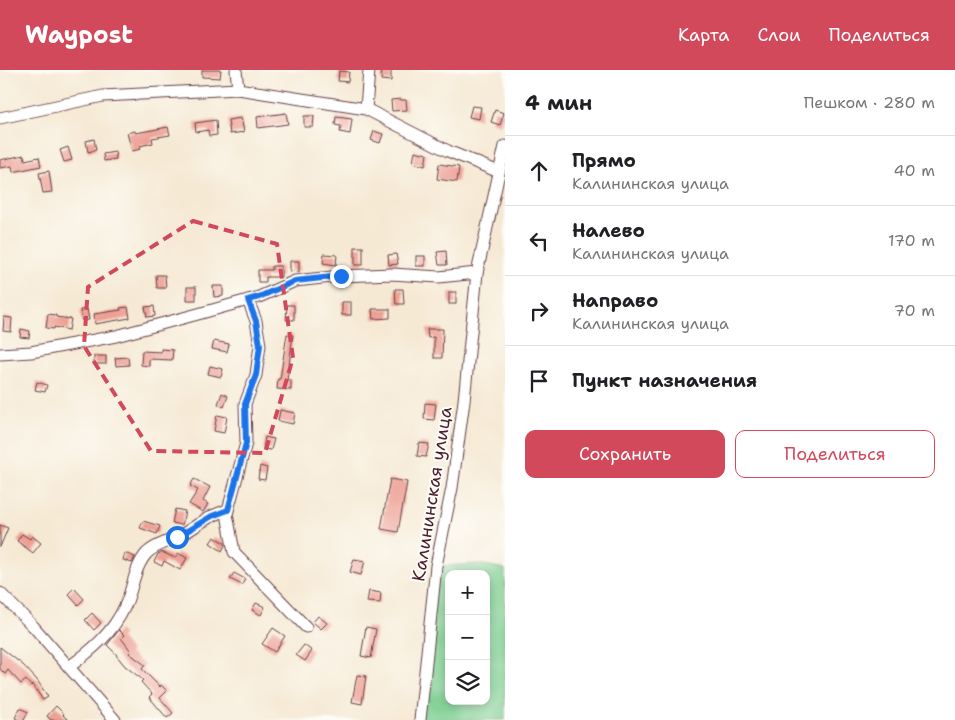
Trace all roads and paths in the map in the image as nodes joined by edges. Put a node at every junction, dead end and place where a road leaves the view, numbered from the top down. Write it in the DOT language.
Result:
graph roads {
  1 [pos="236,70"];
  2 [pos="369,70"];
  3 [pos="238,89"];
  4 [pos="366,109"];
  5 [pos="0,118"];
  6 [pos="505,146"];
  7 [pos="499,172"];
  8 [pos="477,273"];
  9 [pos="248,300"];
  10 [pos="0,354"];
  11 [pos="228,510"];
  12 [pos="0,593"];
  13 [pos="306,627"];
  14 [pos="69,667"];
  15 [pos="115,720"];
  16 [pos="420,720"];
  1 -- 3 [label="street"];
  2 -- 4 [label="street"];
  3 -- 4 [label="street"];
  3 -- 5 [label="street"];
  4 -- 7 [label="street"];
  6 -- 7 [label="street, Калининская улица"];
  7 -- 8 [label="street, Калининская улица"];
  8 -- 9 [label="street"];
  8 -- 16 [label="street, Калининская улица"];
  9 -- 10 [label="street"];
  9 -- 11 [label="street"];
  11 -- 13 [label="street"];
  11 -- 14 [label="street"];
  12 -- 14 [label="street"];
  14 -- 15 [label="street"];
}
